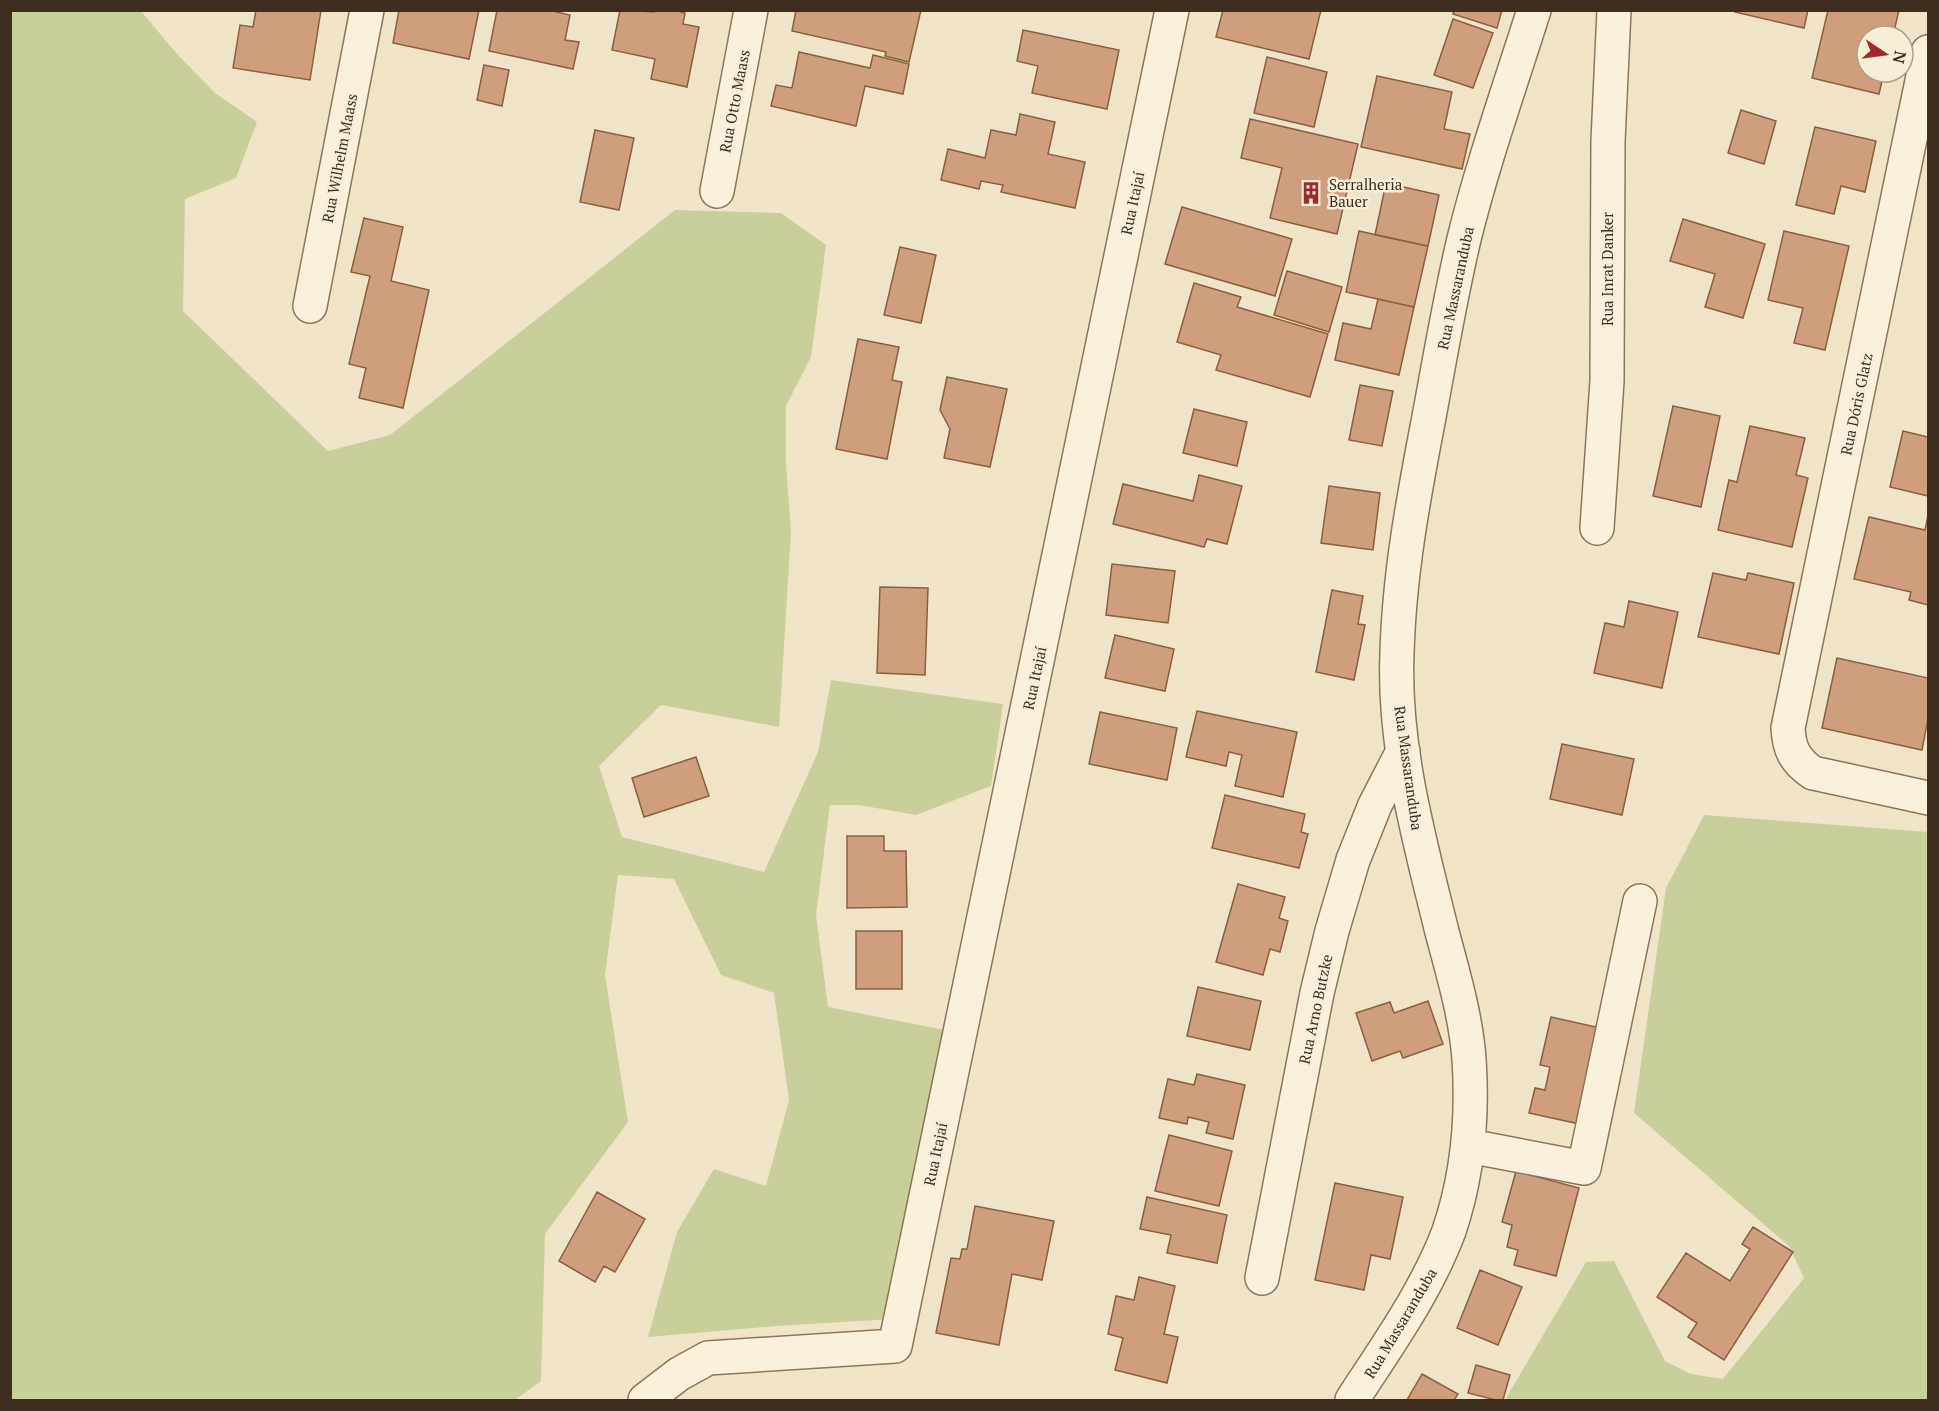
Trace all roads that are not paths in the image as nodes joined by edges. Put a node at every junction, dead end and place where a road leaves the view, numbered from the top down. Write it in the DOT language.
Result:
graph roads {
  1 [pos="368,10"];
  2 [pos="751,10"];
  3 [pos="1172,10"];
  4 [pos="1534,10"];
  5 [pos="1614,10"];
  6 [pos="1929,52"];
  7 [pos="717,191"];
  8 [pos="310,306"];
  9 [pos="1597,528"];
  10 [pos="1403,751"];
  11 [pos="1929,798"];
  12 [pos="1640,901"];
  13 [pos="1469,1146"];
  14 [pos="1262,1278"];
  15 [pos="645,1401"];
  16 [pos="1352,1401"];
  1 -- 8 [label="street, Rua Wilhelm Maass"];
  2 -- 7 [label="street, Rua Otto Maass"];
  3 -- 15 [label="street, Rua Itajaí"];
  4 -- 10 [label="street, Rua Massaranduba"];
  5 -- 9 [label="street, Rua Inrat Danker"];
  6 -- 11 [label="street, Rua Dóris Glatz"];
  10 -- 13 [label="street, Rua Massaranduba"];
  10 -- 14 [label="street, Rua Arno Butzke"];
  12 -- 13 [label="street"];
  13 -- 16 [label="street, Rua Massaranduba"];
}
